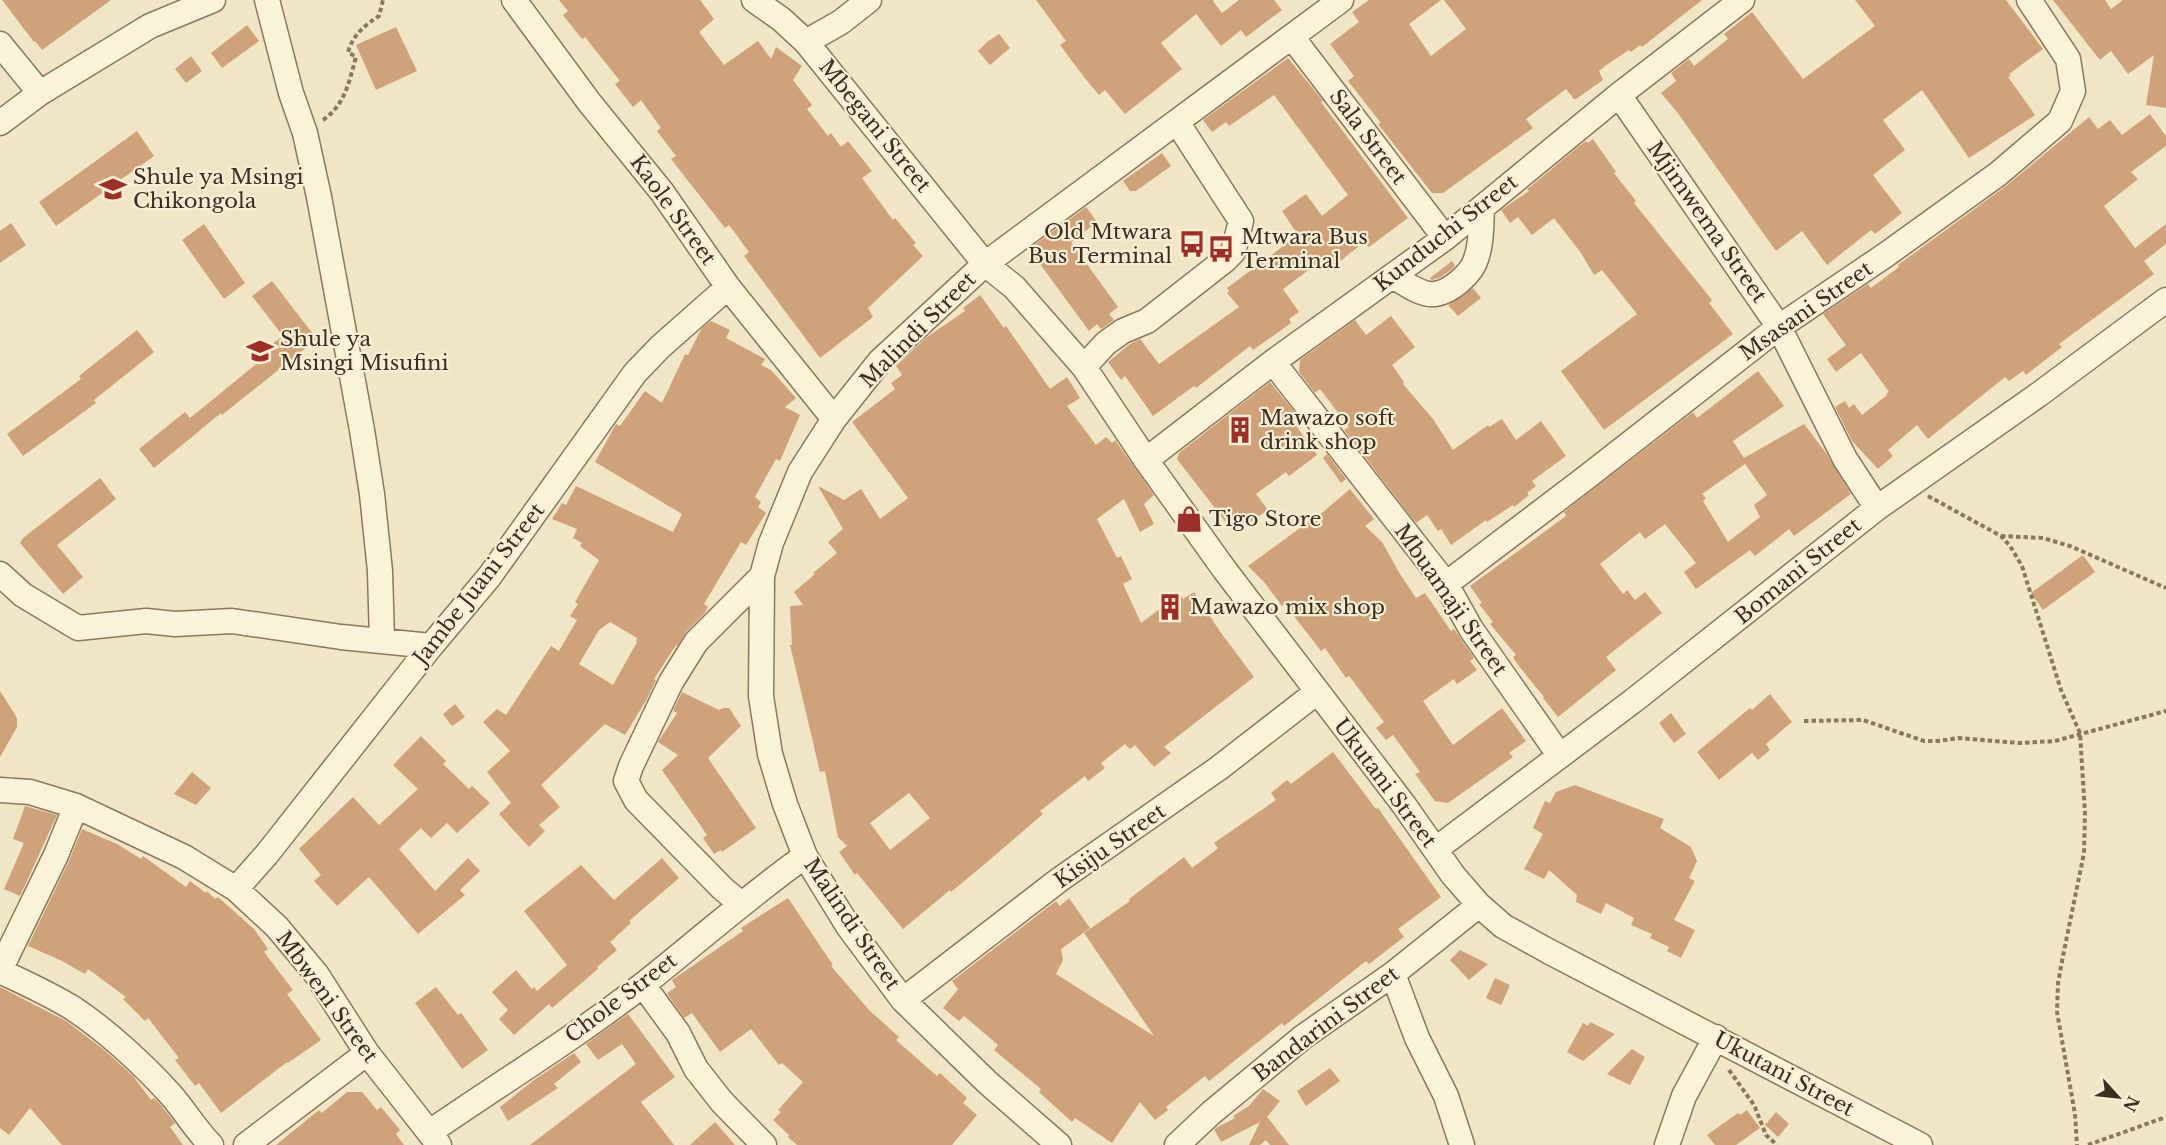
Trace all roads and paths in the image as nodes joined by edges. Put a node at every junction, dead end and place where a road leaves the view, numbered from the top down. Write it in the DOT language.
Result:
graph roads {
  1 [pos="213,0"];
  2 [pos="267,0"];
  3 [pos="383,0"];
  4 [pos="514,0"];
  5 [pos="754,0"];
  6 [pos="868,0"];
  7 [pos="1341,0"];
  8 [pos="1742,0"];
  9 [pos="2029,0"];
  10 [pos="1292,37"];
  11 [pos="806,42"];
  12 [pos="0,44"];
  13 [pos="40,93"];
  14 [pos="1619,95"];
  15 [pos="1177,122"];
  16 [pos="0,123"];
  17 [pos="305,133"];
  18 [pos="1482,208"];
  19 [pos="1445,238"];
  20 [pos="985,264"];
  21 [pos="1393,276"];
  22 [pos="728,287"];
  23 [pos="2166,300"];
  24 [pos="1779,327"];
  25 [pos="1273,362"];
  26 [pos="1084,367"];
  27 [pos="834,419"];
  28 [pos="1146,460"];
  29 [pos="1910,485"];
  30 [pos="1877,508"];
  31 [pos="2001,536"];
  32 [pos="0,574"];
  33 [pos="762,576"];
  34 [pos="1446,584"];
  35 [pos="2166,588"];
  36 [pos="382,641"];
  37 [pos="431,646"];
  38 [pos="1317,692"];
  39 [pos="2166,711"];
  40 [pos="1804,720"];
  41 [pos="2079,733"];
  42 [pos="1560,756"];
  43 [pos="0,790"];
  44 [pos="76,806"];
  45 [pos="1436,849"];
  46 [pos="805,856"];
  47 [pos="236,889"];
  48 [pos="741,904"];
  49 [pos="1479,905"];
  50 [pos="0,971"];
  51 [pos="1393,974"];
  52 [pos="643,985"];
  53 [pos="903,1000"];
  54 [pos="1721,1040"];
  55 [pos="367,1053"];
  56 [pos="2166,1117"];
  57 [pos="434,1138"];
  58 [pos="1665,1143"];
  59 [pos="211,1145"];
  60 [pos="246,1145"];
  61 [pos="764,1145"];
  62 [pos="1059,1145"];
  63 [pos="1177,1145"];
  64 [pos="1462,1145"];
  65 [pos="1777,1145"];
  66 [pos="1920,1145"];
  67 [pos="2077,1145"];
  68 [pos="2088,1145"];
  1 -- 13 [label="street"];
  2 -- 17 [label="street"];
  3 -- 17 [label="path"];
  4 -- 22 [label="street, Kaole Street"];
  5 -- 11 [label="street, Mbegani Street"];
  6 -- 11 [label="street"];
  7 -- 10 [label="street, Malindi Street"];
  8 -- 14 [label="street, Kunduchi Street"];
  9 -- 24 [label="street, Msasani Street"];
  10 -- 15 [label="street, Malindi Street"];
  10 -- 19 [label="street, Sala Street"];
  11 -- 20 [label="street, Mbegani Street"];
  12 -- 13 [label="street"];
  13 -- 16 [label="street"];
  14 -- 18 [label="street, Kunduchi Street"];
  14 -- 24 [label="street, Mjimwema Street"];
  15 -- 20 [label="street, Malindi Street"];
  15 -- 26 [label="street"];
  17 -- 36 [label="street"];
  18 -- 19 [label="street, Kunduchi Street"];
  18 -- 21 [label="street"];
  19 -- 21 [label="street, Kunduchi Street"];
  20 -- 26 [label="street, Ukutani Street"];
  20 -- 27 [label="street, Malindi Street"];
  21 -- 25 [label="street, Kunduchi Street"];
  22 -- 27 [label="street, Kaole Street"];
  22 -- 37 [label="street, Jambe Juani Street"];
  23 -- 29 [label="street, Bomani Street"];
  24 -- 30 [label="street, Mjimwema Street"];
  24 -- 34 [label="street, Msasani Street"];
  25 -- 28 [label="street, Kunduchi Street"];
  25 -- 34 [label="street, Mbuamaji Street"];
  26 -- 28 [label="street, Ukutani Street"];
  27 -- 33 [label="street, Malindi Street"];
  28 -- 38 [label="street, Ukutani Street"];
  29 -- 30 [label="street, Bomani Street"];
  29 -- 31 [label="path"];
  30 -- 42 [label="street, Bomani Street"];
  31 -- 35 [label="path"];
  31 -- 41 [label="path"];
  32 -- 36 [label="street"];
  33 -- 46 [label="street, Malindi Street"];
  33 -- 48 [label="street"];
  34 -- 42 [label="street, Mbuamaji Street"];
  36 -- 37 [label="street"];
  37 -- 47 [label="street, Jambe Juani Street"];
  38 -- 45 [label="street, Ukutani Street"];
  38 -- 53 [label="street, Kisiju Street"];
  39 -- 41 [label="path"];
  40 -- 41 [label="path"];
  41 -- 67 [label="path"];
  42 -- 45 [label="street, Bomani Street"];
  43 -- 44 [label="street, Mbweni Street"];
  44 -- 47 [label="street, Mbweni Street"];
  44 -- 50 [label="street"];
  45 -- 49 [label="street, Ukutani Street"];
  46 -- 48 [label="street, Chole Street"];
  46 -- 53 [label="street, Malindi Street"];
  47 -- 55 [label="street, Mbweni Street"];
  48 -- 52 [label="street, Chole Street"];
  49 -- 51 [label="street, Bandarini Street"];
  49 -- 54 [label="street, Ukutani Street"];
  50 -- 59 [label="street"];
  51 -- 63 [label="street, Bandarini Street"];
  51 -- 64 [label="street"];
  52 -- 57 [label="street, Chole Street"];
  52 -- 61 [label="street"];
  53 -- 62 [label="street, Malindi Street"];
  54 -- 58 [label="street"];
  54 -- 65 [label="path"];
  54 -- 66 [label="street, Ukutani Street"];
  55 -- 57 [label="street, Mbweni Street"];
  55 -- 60 [label="street"];
  56 -- 68 [label="path"];
}
